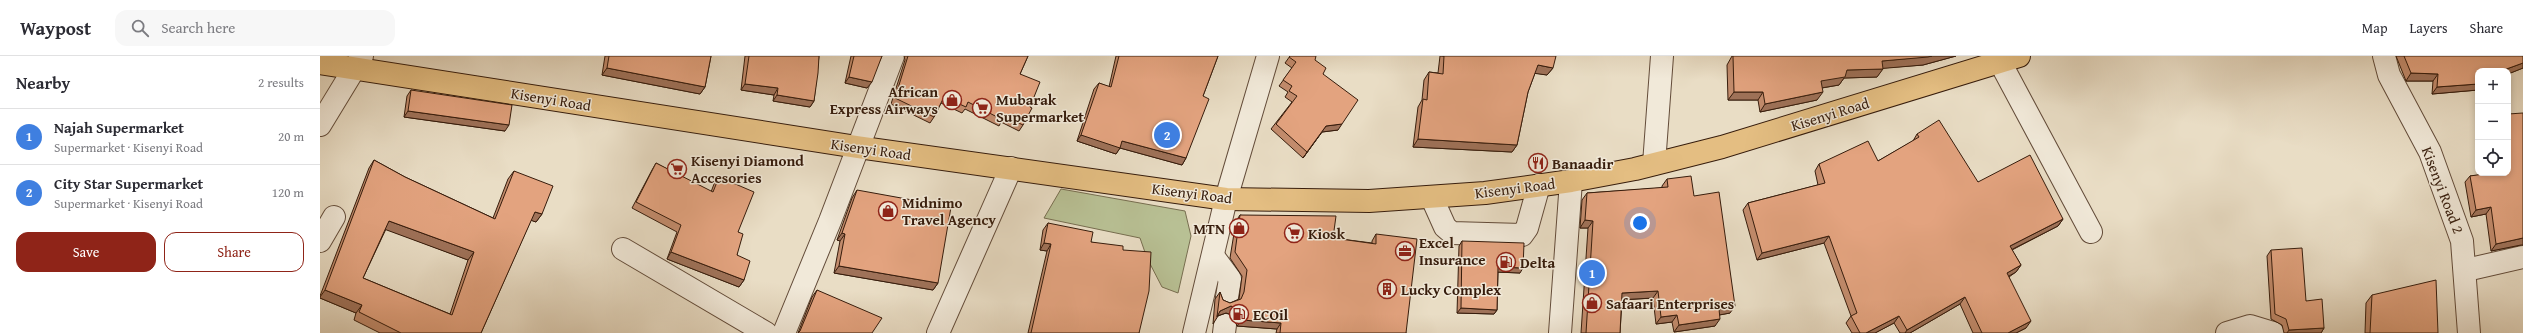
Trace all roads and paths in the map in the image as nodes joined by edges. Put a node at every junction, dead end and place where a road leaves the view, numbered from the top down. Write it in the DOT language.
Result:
graph roads {
  1 [pos="893,56"];
  2 [pos="1268,56"];
  3 [pos="1662,56"];
  4 [pos="2384,56"];
  5 [pos="2010,59"];
  6 [pos="359,62"];
  7 [pos="320,63"];
  8 [pos="1974,63"];
  9 [pos="320,125"];
  10 [pos="855,151"];
  11 [pos="1654,164"];
  12 [pos="1011,168"];
  13 [pos="1571,181"];
  14 [pos="1539,185"];
  15 [pos="1432,198"];
  16 [pos="1226,199"];
  17 [pos="334,217"];
  18 [pos="2091,232"];
  19 [pos="320,241"];
  20 [pos="623,249"];
  21 [pos="1213,256"];
  22 [pos="2523,257"];
  23 [pos="2466,270"];
  24 [pos="1227,297"];
  25 [pos="766,333"];
  26 [pos="784,333"];
  27 [pos="938,333"];
  28 [pos="1194,333"];
  29 [pos="1560,333"];
  30 [pos="2227,333"];
  31 [pos="2273,333"];
  32 [pos="2469,333"];
  1 -- 10 [label="street"];
  2 -- 16 [label="street"];
  3 -- 11 [label="street"];
  4 -- 23 [label="street, Kisenyi Road 2"];
  5 -- 8 [label="main road, Kisenyi Road"];
  5 -- 18 [label="street"];
  6 -- 7 [label="main road, Kisenyi Road"];
  6 -- 9 [label="street"];
  6 -- 10 [label="main road, Kisenyi Road"];
  8 -- 11 [label="main road, Kisenyi Road"];
  10 -- 12 [label="main road, Kisenyi Road"];
  10 -- 26 [label="street"];
  11 -- 13 [label="main road, Kisenyi Road"];
  12 -- 16 [label="main road, Kisenyi Road"];
  12 -- 27 [label="street"];
  13 -- 14 [label="main road, Kisenyi Road"];
  13 -- 29 [label="street"];
  14 -- 15 [label="main road, Kisenyi Road"];
  14 -- 15 [label="street"];
  15 -- 16 [label="main road, Kisenyi Road"];
  16 -- 21 [label="street"];
  17 -- 19 [label="street"];
  20 -- 25 [label="street"];
  21 -- 24 [label="street"];
  21 -- 28 [label="street"];
  22 -- 23 [label="street"];
  23 -- 32 [label="street, Kisenyi Road 2"];
  30 -- 31 [label="street"];
}
